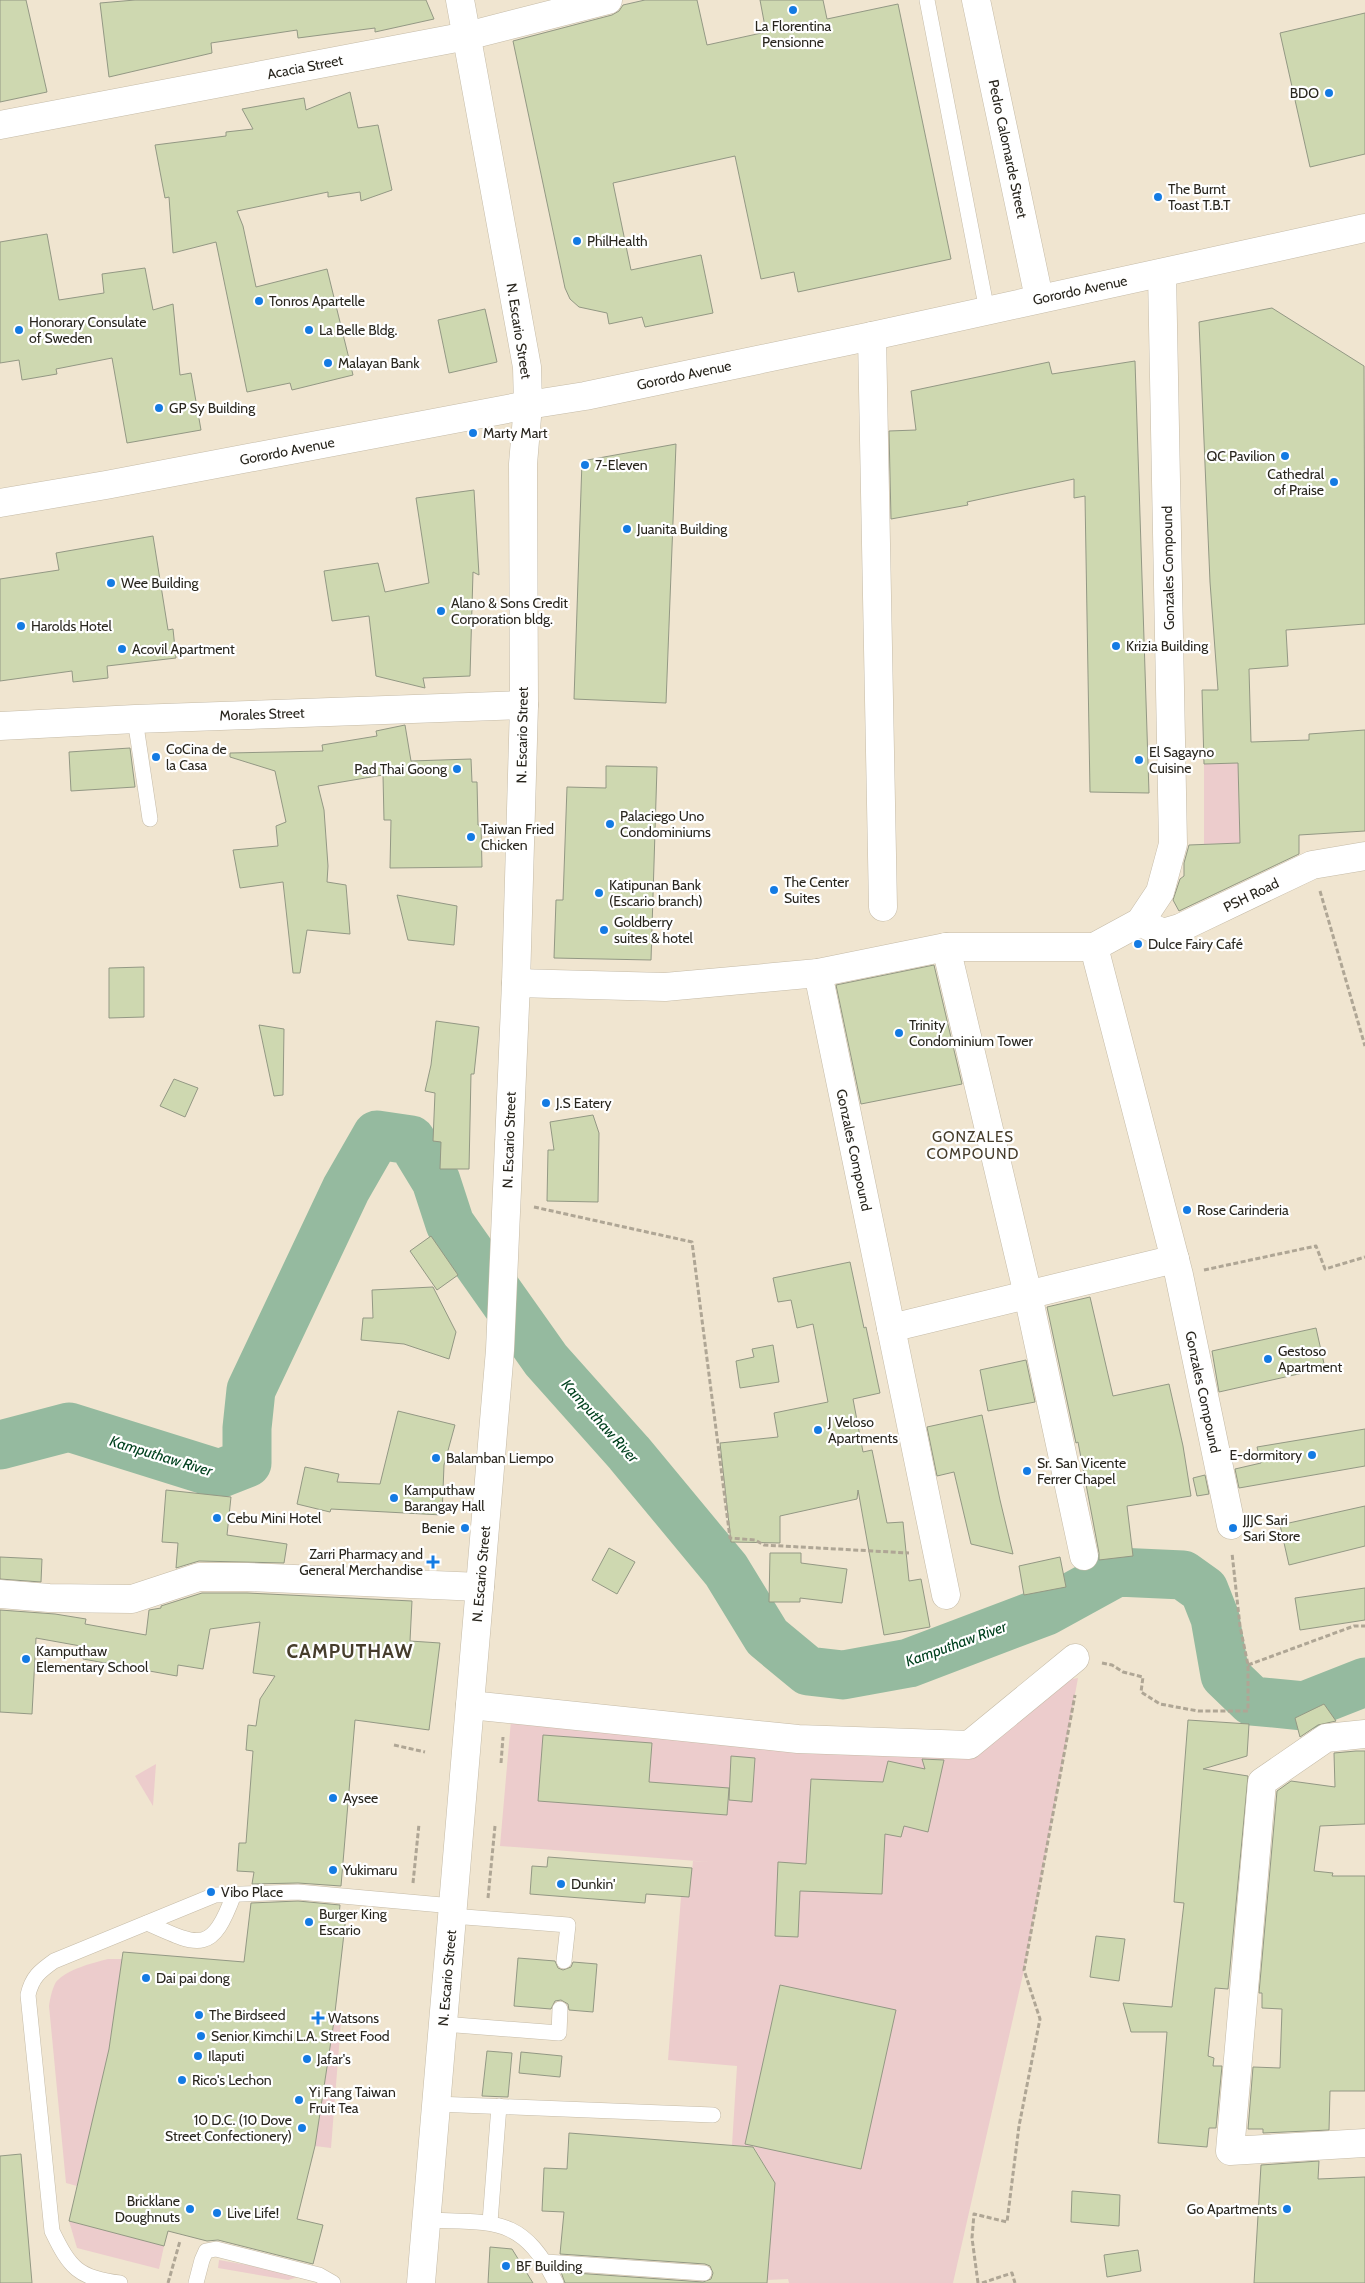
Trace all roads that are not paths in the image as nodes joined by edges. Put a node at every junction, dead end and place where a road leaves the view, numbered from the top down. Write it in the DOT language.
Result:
graph roads {
  1 [pos="460,0"];
  2 [pos="608,0"];
  3 [pos="927,0"];
  4 [pos="976,0"];
  5 [pos="467,36"];
  6 [pos="0,125"];
  7 [pos="1365,228"];
  8 [pos="1162,273"];
  9 [pos="1039,298"];
  10 [pos="986,311"];
  11 [pos="872,336"];
  12 [pos="528,405"];
  13 [pos="0,503"];
  14 [pos="524,705"];
  15 [pos="135,718"];
  16 [pos="0,726"];
  17 [pos="150,820"];
  18 [pos="1365,856"];
  19 [pos="883,907"];
  20 [pos="1140,922"];
  21 [pos="946,947"];
  22 [pos="1094,947"];
  23 [pos="818,973"];
  24 [pos="516,983"];
  25 [pos="1177,1267"];
  26 [pos="1028,1295"];
  27 [pos="891,1328"];
  28 [pos="1231,1524"];
  29 [pos="1084,1556"];
  30 [pos="480,1588"];
  31 [pos="0,1594"];
  32 [pos="946,1595"];
  33 [pos="1075,1658"];
  34 [pos="470,1705"];
  35 [pos="1365,1734"];
  36 [pos="234,1894"];
  37 [pos="453,1911"];
  38 [pos="147,1924"];
  39 [pos="564,1962"];
  40 [pos="560,2009"];
  41 [pos="443,2024"];
  42 [pos="436,2104"];
  43 [pos="499,2106"];
  44 [pos="713,2115"];
  45 [pos="1365,2143"];
  46 [pos="427,2220"];
  47 [pos="490,2222"];
  48 [pos="546,2262"];
  49 [pos="704,2273"];
  50 [pos="120,2283"];
  51 [pos="196,2283"];
  52 [pos="333,2283"];
  53 [pos="421,2283"];
  54 [pos="556,2283"];
  1 -- 5 [label="street, N. Escario Street"];
  2 -- 5 [label="street, Acacia Street"];
  3 -- 10 [label="lane"];
  4 -- 9 [label="street, Pedro Calomarde Street"];
  5 -- 6 [label="street, Acacia Street"];
  5 -- 12 [label="street, N. Escario Street"];
  7 -- 8 [label="street, Gorordo Avenue"];
  8 -- 9 [label="street, Gorordo Avenue"];
  8 -- 20 [label="street, Gonzales Compound"];
  9 -- 10 [label="street, Gorordo Avenue"];
  10 -- 11 [label="street, Gorordo Avenue"];
  11 -- 12 [label="street, Gorordo Avenue"];
  11 -- 19 [label="street"];
  12 -- 13 [label="street, Gorordo Avenue"];
  12 -- 14 [label="street, N. Escario Street"];
  14 -- 15 [label="street, Morales Street"];
  14 -- 24 [label="street, N. Escario Street"];
  15 -- 16 [label="street, Morales Street"];
  15 -- 17 [label="lane"];
  18 -- 20 [label="street, PSH Road"];
  20 -- 22 [label="street, Gonzales Compound"];
  21 -- 22 [label="street, Gonzales Compound"];
  21 -- 23 [label="street, Gonzales Compound"];
  21 -- 26 [label="street"];
  22 -- 25 [label="street, Gonzales Compound"];
  23 -- 24 [label="street, Gonzales Compound"];
  23 -- 27 [label="street, Gonzales Compound"];
  24 -- 30 [label="street, N. Escario Street"];
  25 -- 26 [label="street"];
  25 -- 28 [label="street, Gonzales Compound"];
  26 -- 27 [label="street"];
  26 -- 29 [label="street"];
  27 -- 32 [label="street, Gonzales Compound"];
  30 -- 31 [label="street"];
  30 -- 34 [label="street, N. Escario Street"];
  33 -- 34 [label="street"];
  34 -- 37 [label="street, N. Escario Street"];
  35 -- 45 [label="street"];
  36 -- 37 [label="lane"];
  36 -- 38 [label="lane"];
  36 -- 38 [label="lane"];
  37 -- 39 [label="lane"];
  37 -- 41 [label="street, N. Escario Street"];
  38 -- 50 [label="lane"];
  40 -- 41 [label="lane"];
  41 -- 42 [label="street, N. Escario Street"];
  42 -- 43 [label="lane"];
  42 -- 46 [label="street, N. Escario Street"];
  43 -- 44 [label="lane"];
  43 -- 47 [label="lane"];
  46 -- 47 [label="lane"];
  46 -- 53 [label="street, N. Escario Street"];
  47 -- 48 [label="lane"];
  48 -- 49 [label="lane"];
  48 -- 54 [label="lane"];
  51 -- 52 [label="lane"];
}
